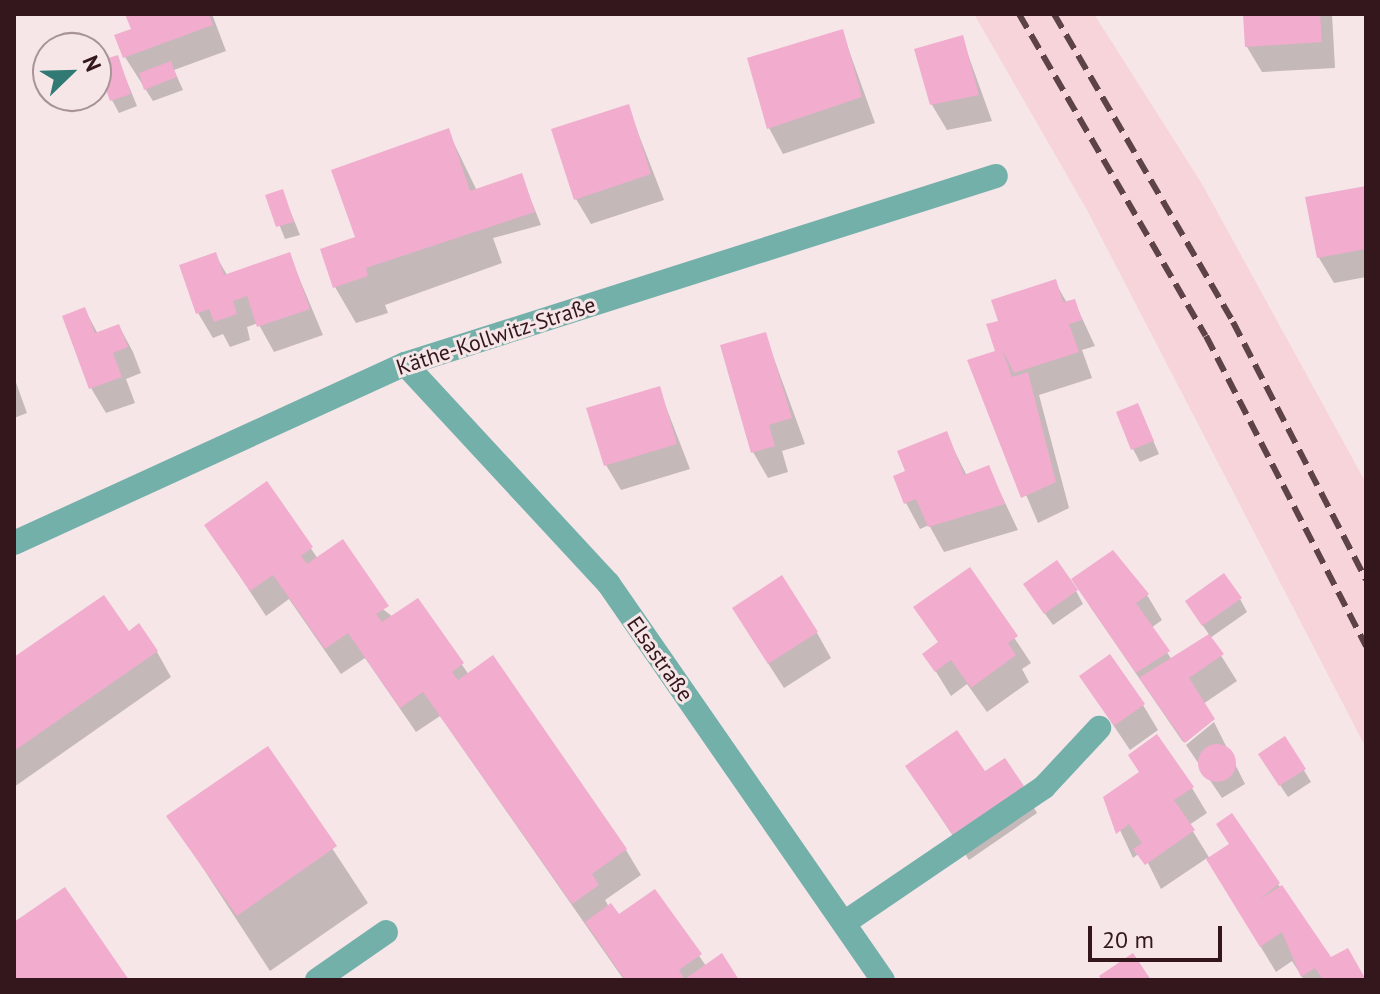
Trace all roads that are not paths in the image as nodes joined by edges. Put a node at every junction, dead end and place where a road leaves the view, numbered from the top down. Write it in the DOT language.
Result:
graph roads {
  1 [pos="996,176"];
  2 [pos="405,364"];
  3 [pos="14,543"];
  4 [pos="1099,728"];
  5 [pos="844,923"];
  6 [pos="386,932"];
  7 [pos="317,980"];
  8 [pos="883,980"];
  1 -- 2 [label="street, Käthe-Kollwitz-Straße"];
  2 -- 3 [label="street, Käthe-Kollwitz-Straße"];
  2 -- 5 [label="street, Elsastraße"];
  4 -- 5 [label="street"];
  5 -- 8 [label="street, Elsastraße"];
  6 -- 7 [label="street"];
}
